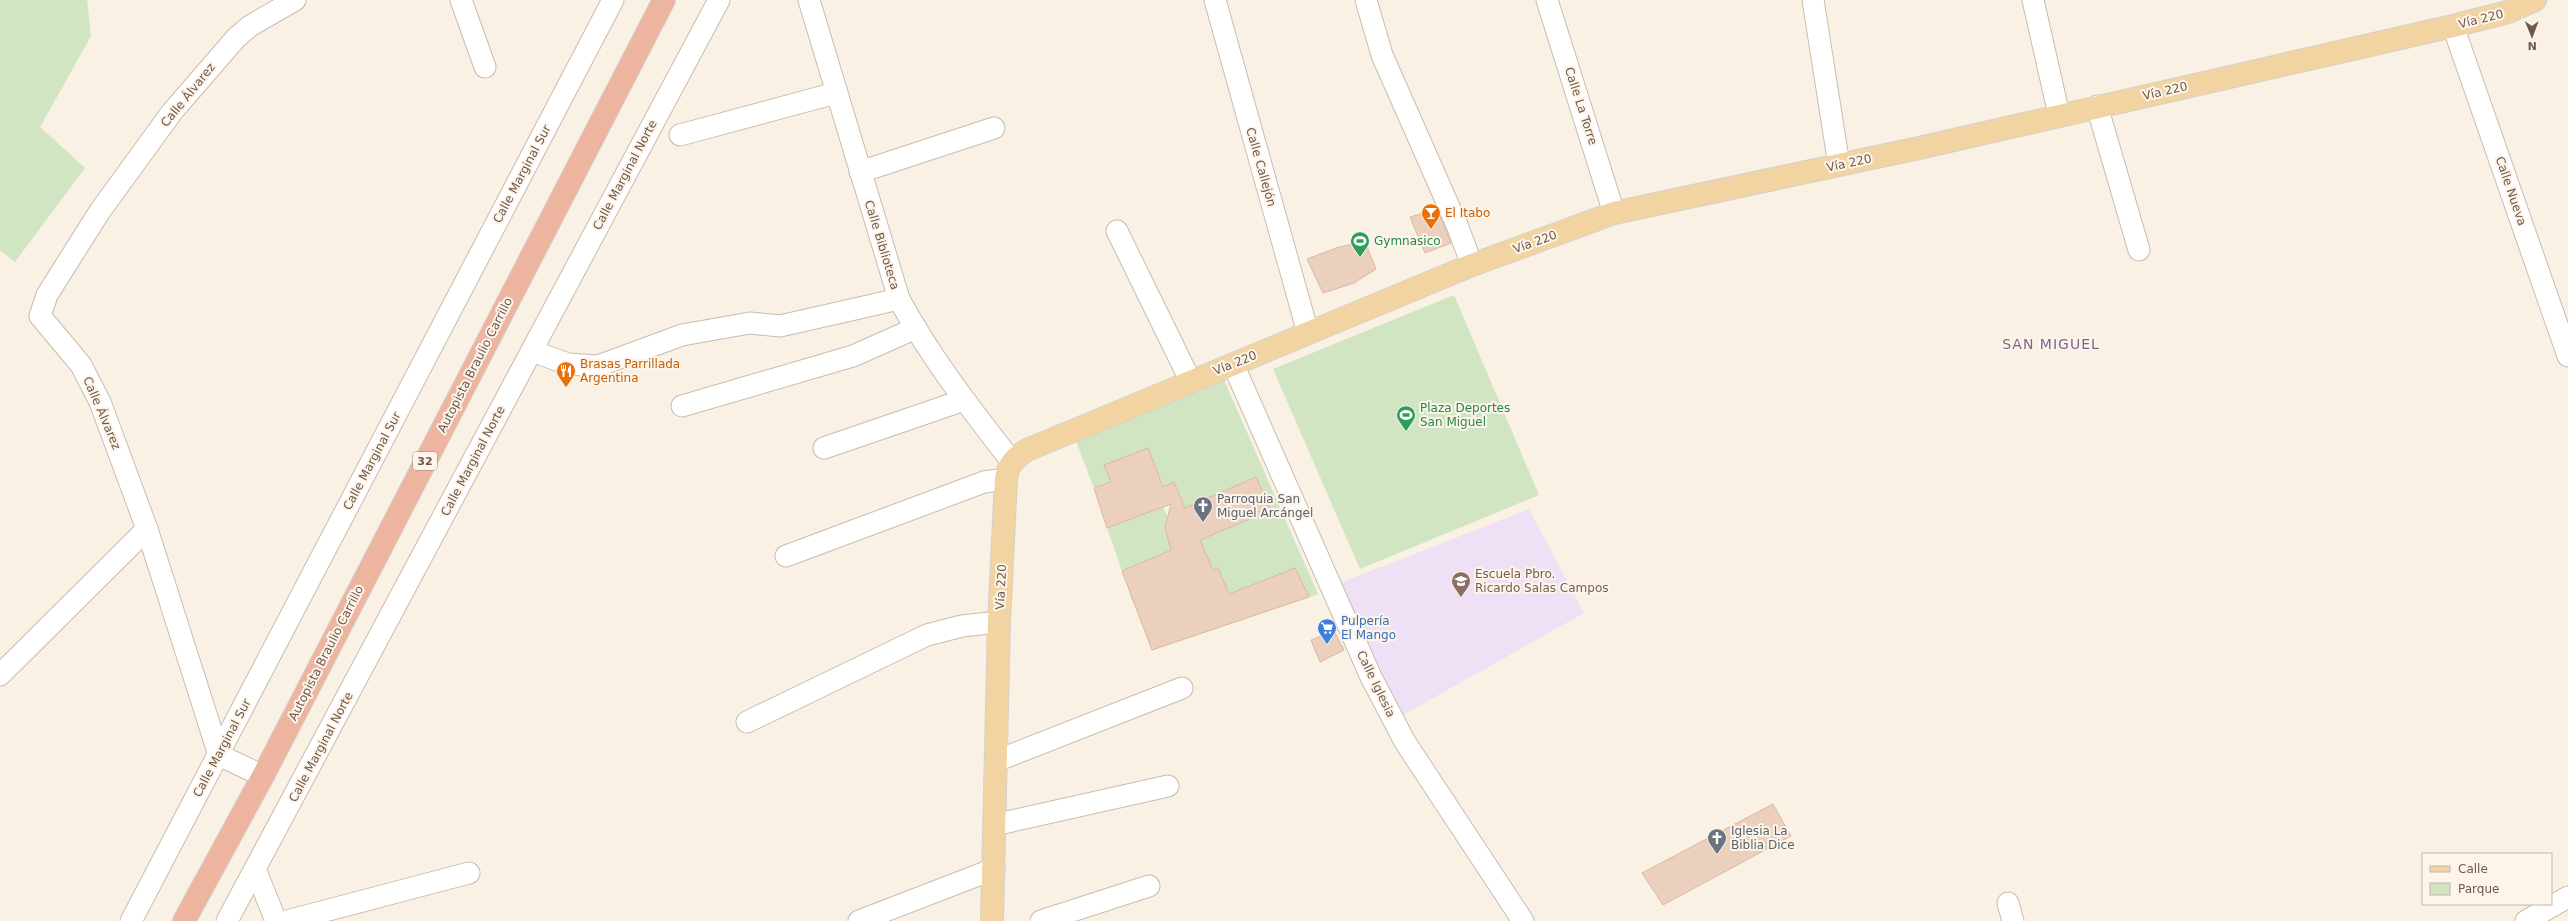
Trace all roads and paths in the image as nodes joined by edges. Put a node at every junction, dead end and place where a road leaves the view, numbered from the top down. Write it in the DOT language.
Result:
graph roads {
  1 [pos="295,0"];
  2 [pos="461,0"];
  3 [pos="613,0"];
  4 [pos="664,0"];
  5 [pos="719,0"];
  6 [pos="809,0"];
  7 [pos="1214,0"];
  8 [pos="1366,0"];
  9 [pos="1547,0"];
  10 [pos="1812,0"];
  11 [pos="2034,0"];
  12 [pos="2535,0"];
  13 [pos="2454,26"];
  14 [pos="486,67"];
  15 [pos="836,93"];
  16 [pos="2097,106"];
  17 [pos="2059,115"];
  18 [pos="994,128"];
  19 [pos="680,134"];
  20 [pos="1839,165"];
  21 [pos="860,172"];
  22 [pos="1614,213"];
  23 [pos="1118,231"];
  24 [pos="2139,250"];
  25 [pos="1472,265"];
  26 [pos="899,298"];
  27 [pos="916,328"];
  28 [pos="1308,333"];
  29 [pos="532,350"];
  30 [pos="2568,356"];
  31 [pos="1233,364"];
  32 [pos="1191,382"];
  33 [pos="964,400"];
  34 [pos="682,406"];
  35 [pos="824,448"];
  36 [pos="1009,470"];
  37 [pos="147,529"];
  38 [pos="786,556"];
  39 [pos="1000,622"];
  40 [pos="0,676"];
  41 [pos="1182,688"];
  42 [pos="747,722"];
  43 [pos="219,755"];
  44 [pos="996,761"];
  45 [pos="263,776"];
  46 [pos="1168,786"];
  47 [pos="994,825"];
  48 [pos="255,869"];
  49 [pos="994,869"];
  50 [pos="469,873"];
  51 [pos="1149,886"];
  52 [pos="2568,897"];
  53 [pos="131,921"];
  54 [pos="184,921"];
  55 [pos="226,921"];
  56 [pos="276,921"];
  57 [pos="287,921"];
  58 [pos="859,921"];
  59 [pos="992,921"];
  60 [pos="1041,921"];
  61 [pos="1523,921"];
  62 [pos="2526,921"];
  1 -- 37 [label="street, Calle Álvarez"];
  2 -- 14 [label="street"];
  3 -- 43 [label="street, Calle Marginal Sur"];
  4 -- 45 [label="highway, Autopista Braulio Carrillo / 32"];
  5 -- 29 [label="street, Calle Marginal Norte"];
  6 -- 15 [label="street, Calle Biblioteca"];
  7 -- 28 [label="street, Calle Callejón"];
  8 -- 25 [label="street"];
  9 -- 22 [label="street, Calle La Torre"];
  10 -- 20 [label="street"];
  11 -- 17 [label="street"];
  12 -- 13 [label="main road, Vía 220"];
  13 -- 16 [label="main road, Vía 220"];
  13 -- 30 [label="street, Calle Nueva"];
  15 -- 19 [label="street"];
  15 -- 21 [label="street, Calle Biblioteca"];
  16 -- 17 [label="main road, Vía 220"];
  16 -- 24 [label="street"];
  17 -- 20 [label="main road, Vía 220"];
  18 -- 21 [label="street"];
  20 -- 22 [label="main road, Vía 220"];
  21 -- 26 [label="street, Calle Biblioteca"];
  22 -- 25 [label="main road, Vía 220"];
  23 -- 32 [label="street"];
  25 -- 28 [label="main road, Vía 220"];
  26 -- 27 [label="street, Calle Biblioteca"];
  26 -- 29 [label="street"];
  27 -- 33 [label="street, Calle Biblioteca"];
  27 -- 34 [label="street"];
  28 -- 31 [label="main road, Vía 220"];
  29 -- 48 [label="street, Calle Marginal Norte"];
  31 -- 32 [label="main road, Vía 220"];
  31 -- 61 [label="street, Calle Iglesia"];
  32 -- 36 [label="main road, Vía 220"];
  33 -- 35 [label="street"];
  33 -- 36 [label="street, Calle Biblioteca"];
  36 -- 38 [label="street"];
  36 -- 39 [label="main road, Vía 220"];
  37 -- 40 [label="street"];
  37 -- 43 [label="street, Calle Álvarez"];
  39 -- 42 [label="street"];
  39 -- 44 [label="main road, Vía 220"];
  41 -- 44 [label="street"];
  43 -- 45 [label="street"];
  43 -- 53 [label="street, Calle Marginal Sur"];
  44 -- 47 [label="main road, Vía 220"];
  45 -- 54 [label="highway, Autopista Braulio Carrillo / 32"];
  46 -- 47 [label="street"];
  47 -- 49 [label="main road, Vía 220"];
  48 -- 55 [label="street, Calle Marginal Norte"];
  48 -- 56 [label="street"];
  49 -- 58 [label="street"];
  49 -- 59 [label="main road, Vía 220"];
  50 -- 57 [label="street"];
  51 -- 60 [label="street"];
  52 -- 62 [label="street"];
}
